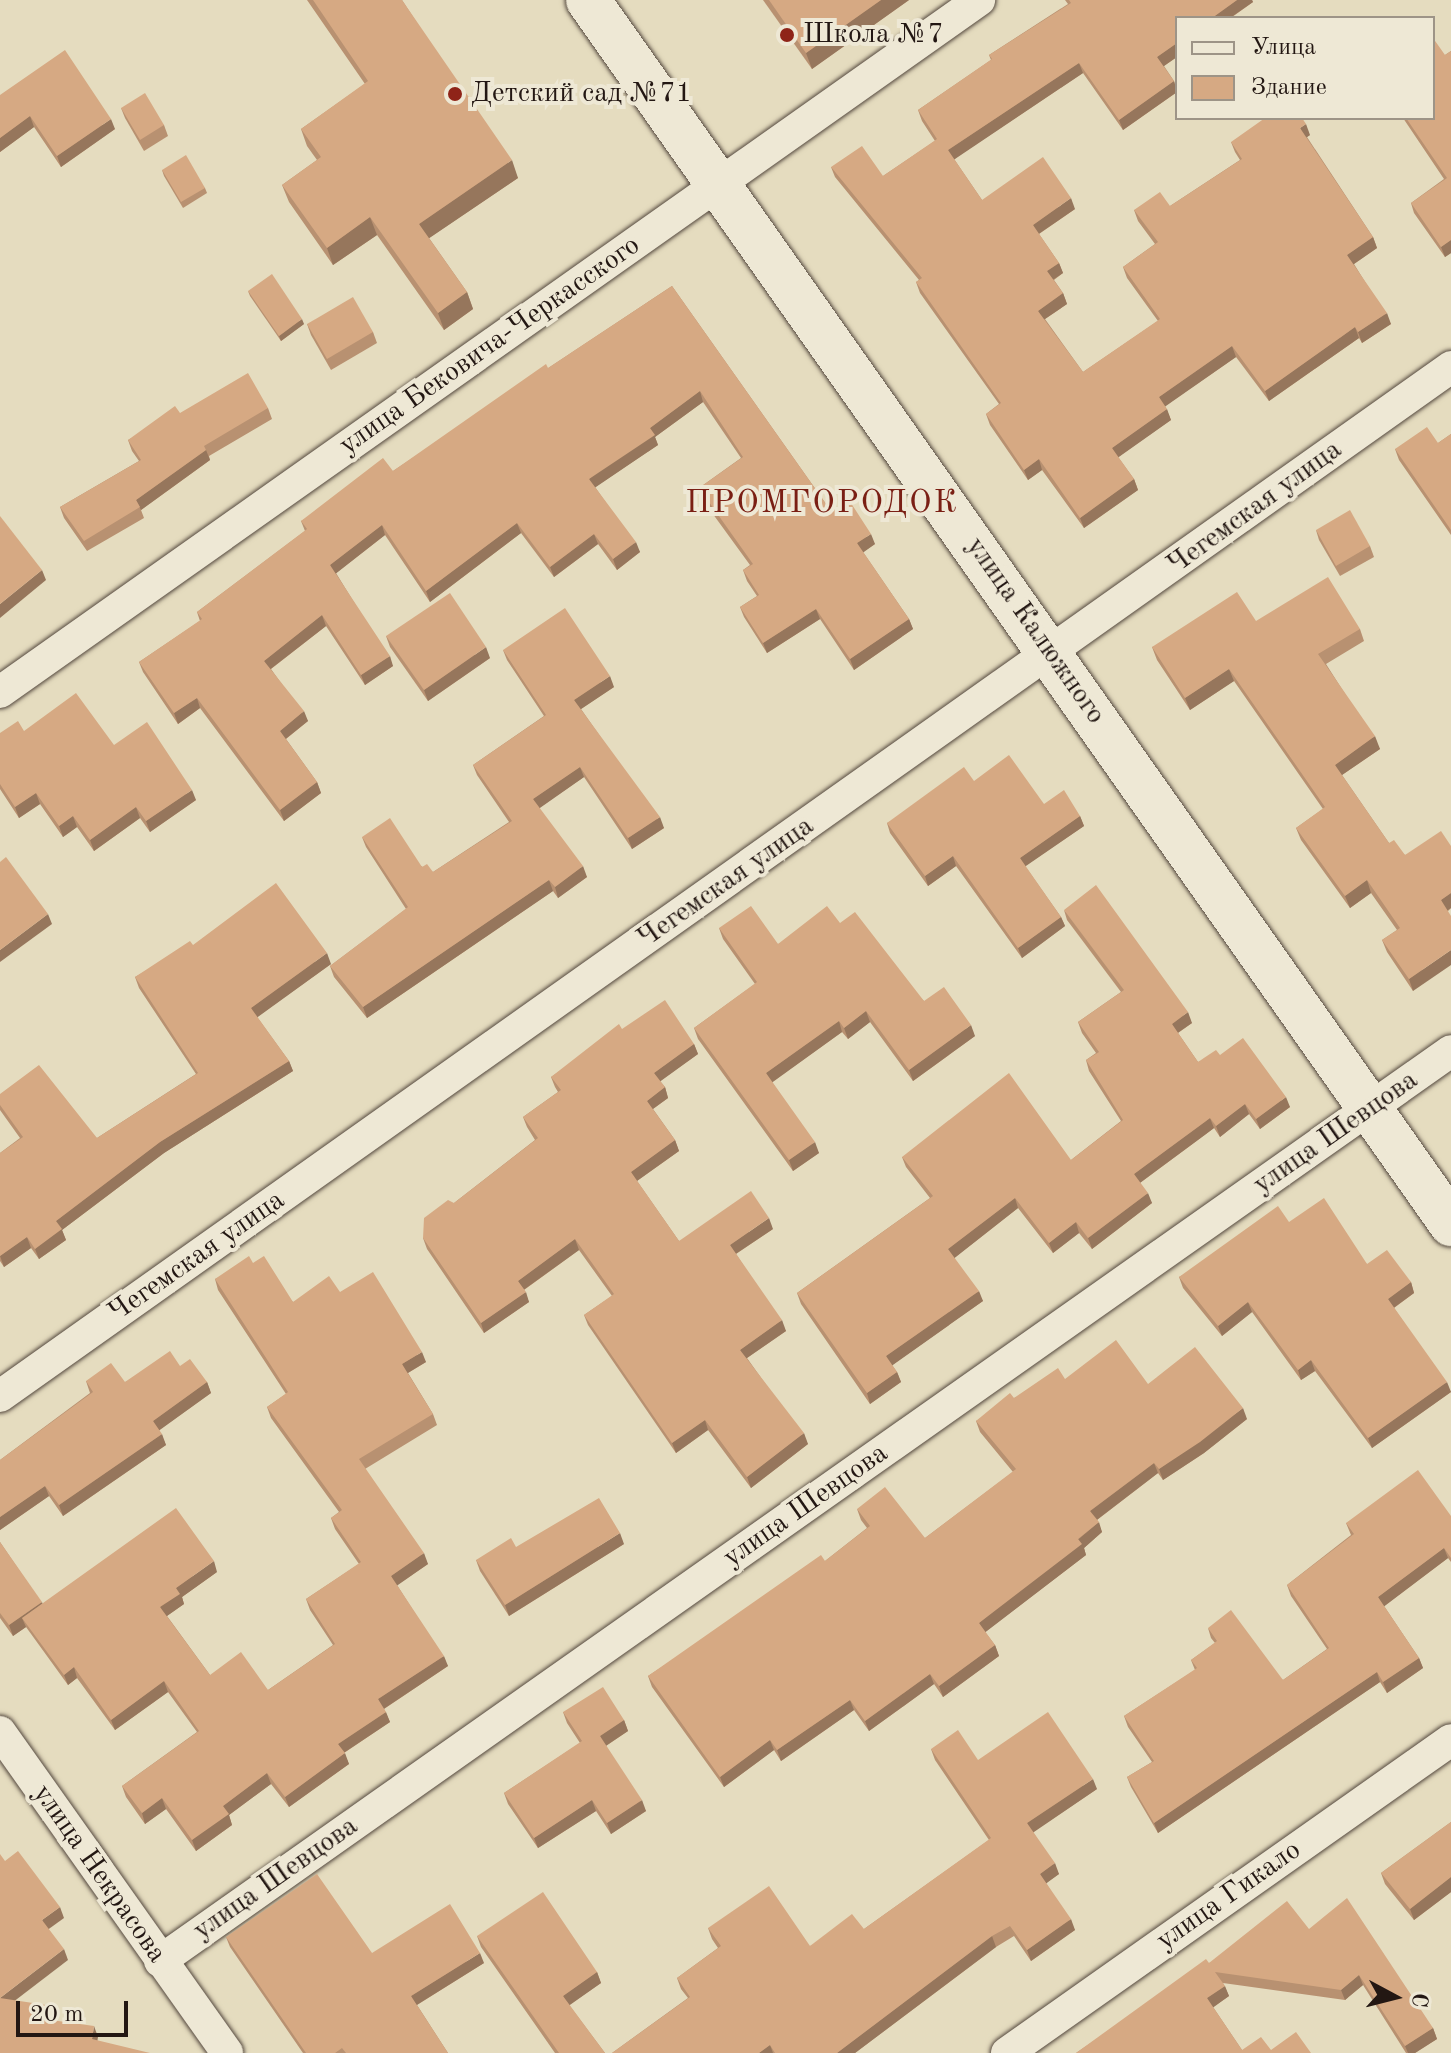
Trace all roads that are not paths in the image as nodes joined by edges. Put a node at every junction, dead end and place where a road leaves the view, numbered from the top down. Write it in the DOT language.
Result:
graph roads {
  1 [pos="588,0"];
  2 [pos="979,0"];
  3 [pos="719,184"];
  4 [pos="1451,367"];
  5 [pos="1052,653"];
  6 [pos="0,692"];
  7 [pos="1451,1051"];
  8 [pos="1369,1110"];
  9 [pos="1451,1224"];
  10 [pos="0,1396"];
  11 [pos="0,1732"];
  12 [pos="1451,1740"];
  13 [pos="160,1961"];
  14 [pos="227,2053"];
  15 [pos="1007,2053"];
  1 -- 3 [label="street, улица Калюжного"];
  2 -- 3 [label="street, улица Бековича-Черкасского"];
  3 -- 5 [label="street, улица Калюжного"];
  3 -- 6 [label="street, улица Бековича-Черкасского"];
  4 -- 5 [label="street, Чегемская улица"];
  5 -- 8 [label="street, улица Калюжного"];
  5 -- 10 [label="street, Чегемская улица"];
  7 -- 8 [label="street, улица Шевцова"];
  8 -- 9 [label="street, улица Калюжного"];
  8 -- 13 [label="street, улица Шевцова"];
  11 -- 13 [label="street, улица Некрасова"];
  12 -- 15 [label="street, улица Гикало"];
  13 -- 14 [label="street, улица Некрасова"];
}
